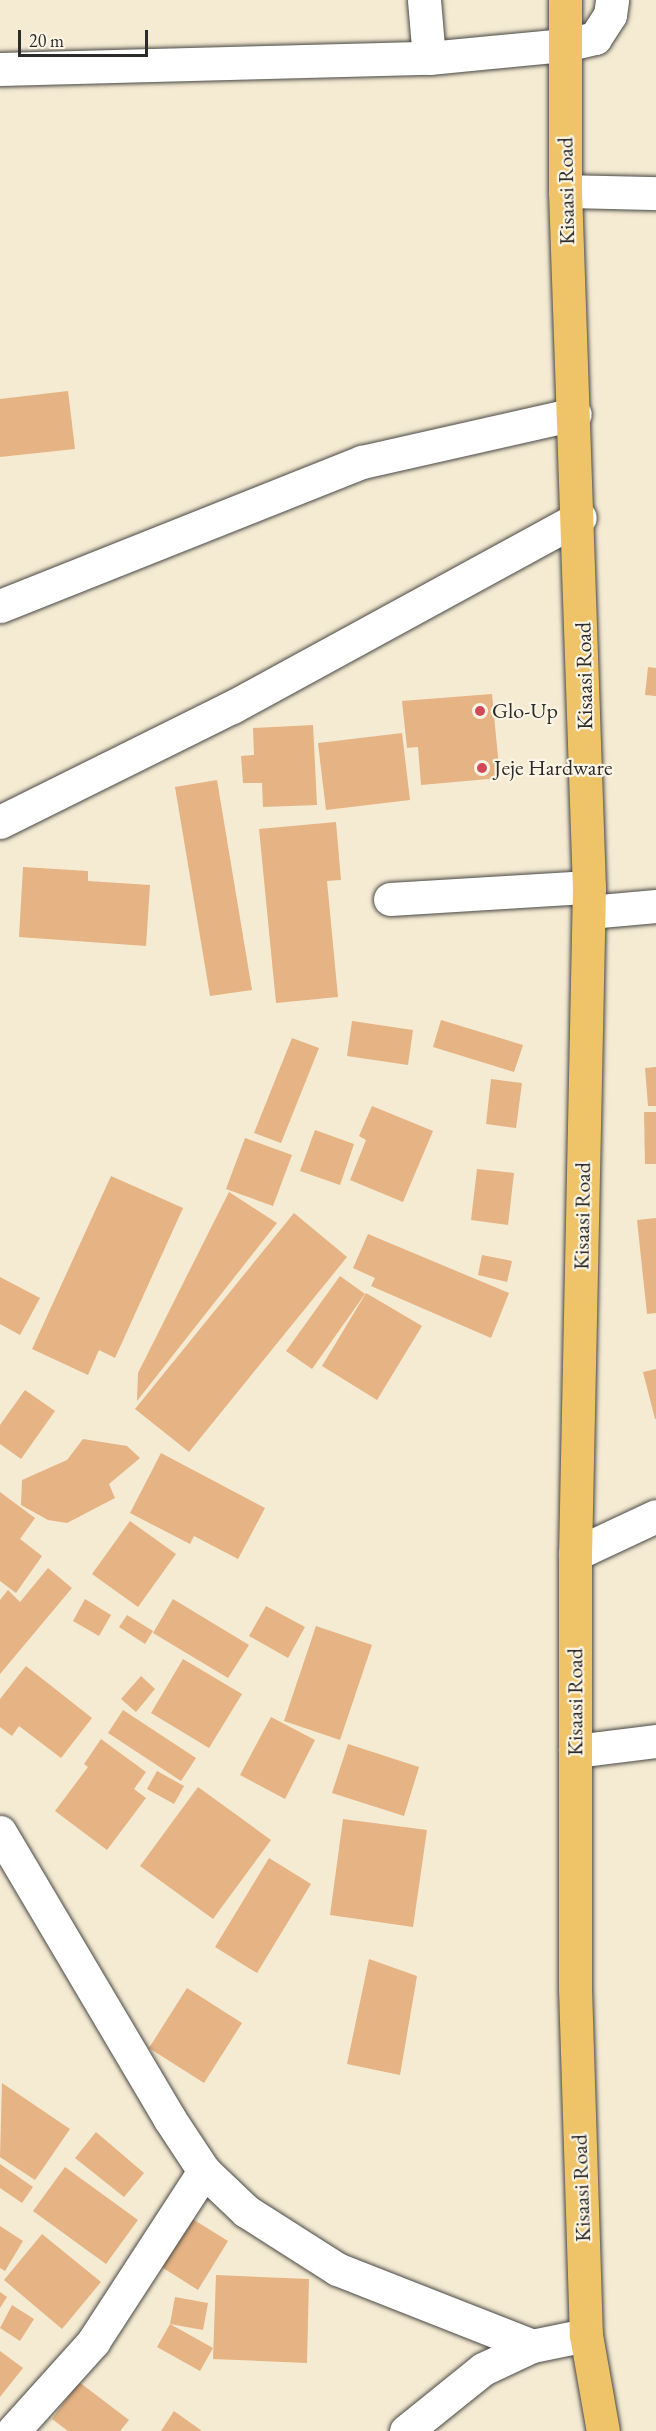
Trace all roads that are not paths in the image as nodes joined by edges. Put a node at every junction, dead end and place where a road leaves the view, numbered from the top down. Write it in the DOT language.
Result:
graph roads {
  1 [pos="424,0"];
  2 [pos="565,0"];
  3 [pos="612,0"];
  4 [pos="565,45"];
  5 [pos="429,58"];
  6 [pos="0,69"];
  7 [pos="565,191"];
  8 [pos="656,193"];
  9 [pos="575,414"];
  10 [pos="580,517"];
  11 [pos="0,606"];
  12 [pos="0,822"];
  13 [pos="390,899"];
  14 [pos="589,899"];
  15 [pos="656,906"];
  16 [pos="656,1516"];
  17 [pos="574,1554"];
  18 [pos="656,1741"];
  19 [pos="575,1751"];
  20 [pos="0,1832"];
  21 [pos="204,2170"];
  22 [pos="586,2335"];
  23 [pos="532,2346"];
  24 [pos="13,2431"];
  25 [pos="405,2431"];
  26 [pos="603,2431"];
  1 -- 5 [label="street"];
  2 -- 4 [label="main road, Kisaasi Road"];
  3 -- 4 [label="street"];
  4 -- 5 [label="street"];
  4 -- 7 [label="main road, Kisaasi Road"];
  5 -- 6 [label="street"];
  7 -- 8 [label="street"];
  7 -- 9 [label="main road, Kisaasi Road"];
  9 -- 10 [label="main road, Kisaasi Road"];
  9 -- 11 [label="street"];
  10 -- 12 [label="street"];
  10 -- 14 [label="main road, Kisaasi Road"];
  13 -- 14 [label="street"];
  14 -- 15 [label="street"];
  14 -- 17 [label="main road, Kisaasi Road"];
  16 -- 17 [label="street"];
  17 -- 19 [label="main road, Kisaasi Road"];
  18 -- 19 [label="street"];
  19 -- 22 [label="main road, Kisaasi Road"];
  20 -- 21 [label="street"];
  21 -- 23 [label="street"];
  21 -- 24 [label="street"];
  22 -- 23 [label="street"];
  22 -- 26 [label="main road, Kisaasi Road"];
  23 -- 25 [label="street"];
}
